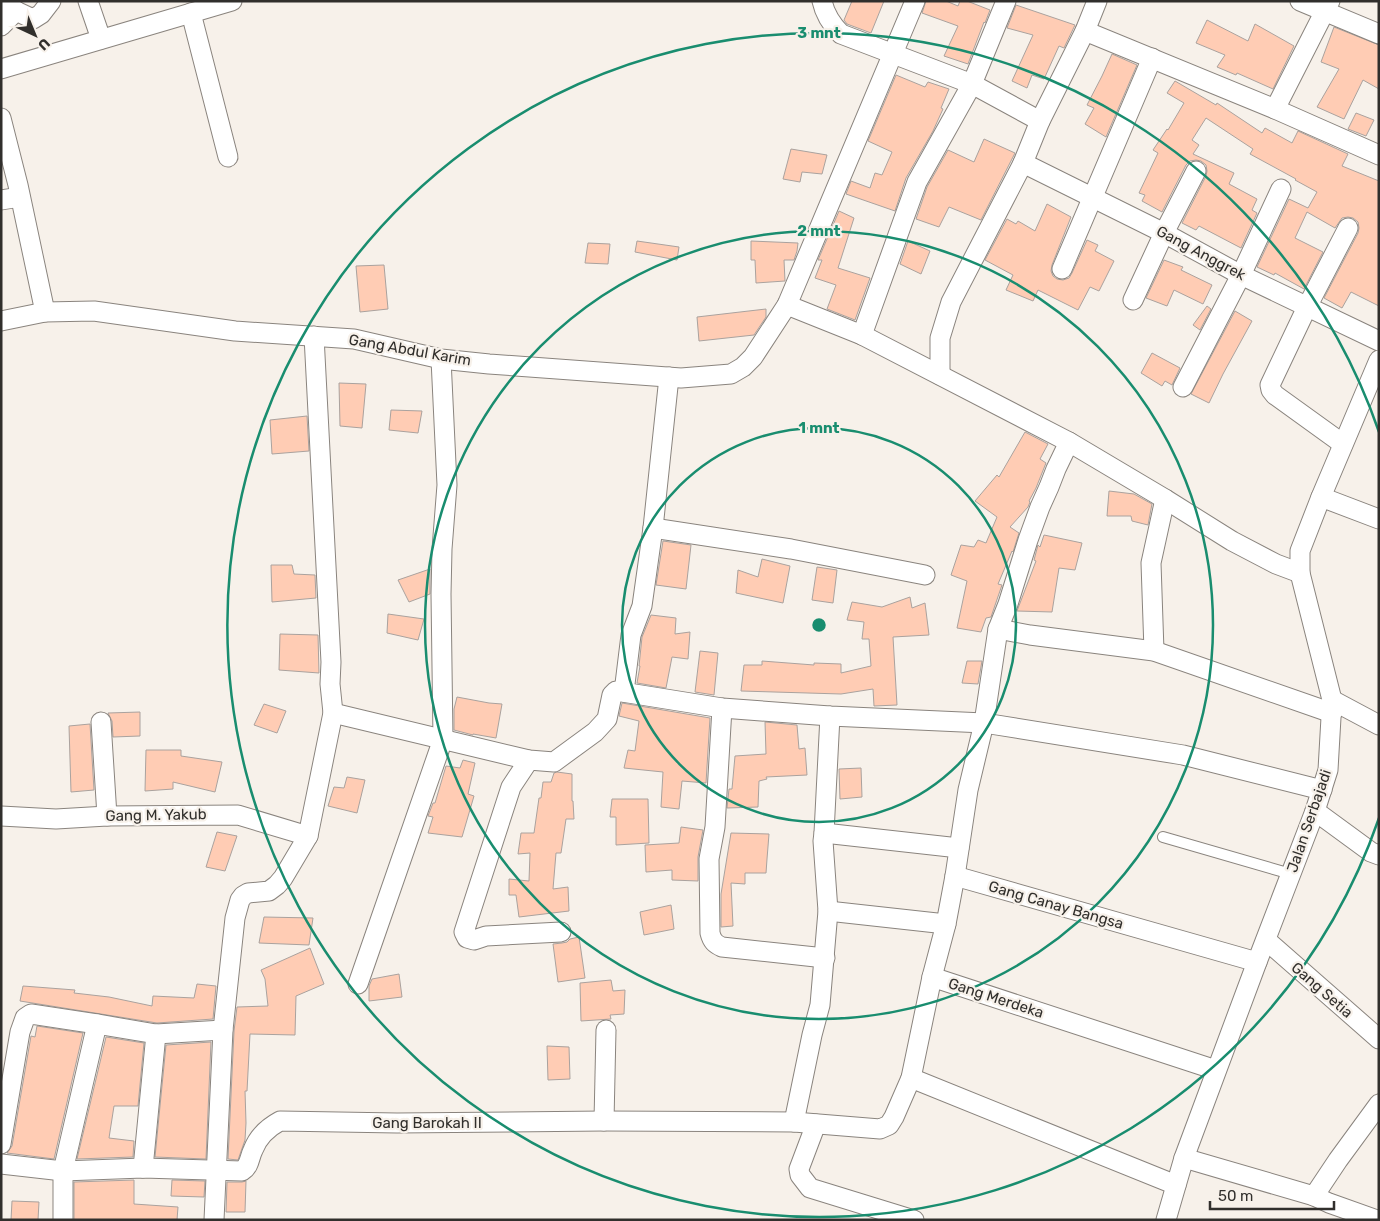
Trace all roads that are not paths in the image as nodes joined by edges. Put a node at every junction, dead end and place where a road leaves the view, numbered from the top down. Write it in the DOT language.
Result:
graph roads {
  1 [pos="51,1"];
  2 [pos="88,1"];
  3 [pos="232,1"];
  4 [pos="816,1"];
  5 [pos="822,1"];
  6 [pos="915,1"];
  7 [pos="1006,1"];
  8 [pos="1097,1"];
  9 [pos="1300,1"];
  10 [pos="10,6"];
  11 [pos="1327,6"];
  12 [pos="191,13"];
  13 [pos="1,26"];
  14 [pos="1084,31"];
  15 [pos="1379,34"];
  16 [pos="101,39"];
  17 [pos="894,53"];
  18 [pos="1152,58"];
  19 [pos="1,69"];
  20 [pos="972,84"];
  21 [pos="1275,109"];
  22 [pos="1,118"];
  23 [pos="1040,120"];
  24 [pos="1379,155"];
  25 [pos="228,157"];
  26 [pos="1023,163"];
  27 [pos="1196,171"];
  28 [pos="1281,189"];
  29 [pos="20,197"];
  30 [pos="1093,198"];
  31 [pos="1,200"];
  32 [pos="1348,228"];
  33 [pos="1164,233"];
  34 [pos="1062,269"];
  35 [pos="1240,275"];
  36 [pos="1133,300"];
  37 [pos="787,305"];
  38 [pos="1307,307"];
  39 [pos="45,312"];
  40 [pos="1,321"];
  41 [pos="862,334"];
  42 [pos="314,336"];
  43 [pos="1379,341"];
  44 [pos="441,358"];
  45 [pos="1379,360"];
  46 [pos="940,374"];
  47 [pos="669,377"];
  48 [pos="1183,387"];
  49 [pos="1069,442"];
  50 [pos="1343,444"];
  51 [pos="1321,497"];
  52 [pos="1165,499"];
  53 [pos="1379,519"];
  54 [pos="653,528"];
  55 [pos="1300,573"];
  56 [pos="925,575"];
  57 [pos="998,629"];
  58 [pos="1154,651"];
  59 [pos="624,692"];
  60 [pos="1332,707"];
  61 [pos="722,708"];
  62 [pos="333,713"];
  63 [pos="830,716"];
  64 [pos="101,722"];
  65 [pos="984,723"];
  66 [pos="1379,725"];
  67 [pos="443,739"];
  68 [pos="528,760"];
  69 [pos="1322,790"];
  70 [pos="1315,811"];
  71 [pos="1,816"];
  72 [pos="107,816"];
  73 [pos="824,833"];
  74 [pos="308,836"];
  75 [pos="1163,838"];
  76 [pos="959,848"];
  77 [pos="1379,856"];
  78 [pos="1291,874"];
  79 [pos="955,876"];
  80 [pos="828,911"];
  81 [pos="946,924"];
  82 [pos="561,932"];
  83 [pos="1266,940"];
  84 [pos="824,958"];
  85 [pos="1257,962"];
  86 [pos="932,977"];
  87 [pos="358,984"];
  88 [pos="97,1024"];
  89 [pos="224,1030"];
  90 [pos="606,1030"];
  91 [pos="156,1034"];
  92 [pos="1379,1039"];
  93 [pos="10,1041"];
  94 [pos="1216,1070"];
  95 [pos="911,1078"];
  96 [pos="1379,1104"];
  97 [pos="604,1121"];
  98 [pos="794,1122"];
  99 [pos="816,1124"];
  100 [pos="880,1129"];
  101 [pos="1,1144"];
  102 [pos="1184,1158"];
  103 [pos="1,1164"];
  104 [pos="143,1168"];
  105 [pos="63,1171"];
  106 [pos="217,1171"];
  107 [pos="1176,1185"];
  108 [pos="1314,1196"];
  109 [pos="63,1220"];
  110 [pos="214,1220"];
  111 [pos="914,1220"];
  112 [pos="1166,1220"];
  113 [pos="1377,1220"];
  1 -- 10 [label="street"];
  2 -- 16 [label="street"];
  3 -- 12 [label="street"];
  4 -- 5 [label="street"];
  5 -- 17 [label="street"];
  6 -- 17 [label="street, Gang Abdul Karim"];
  7 -- 20 [label="street"];
  8 -- 14 [label="street"];
  9 -- 11 [label="street"];
  10 -- 13 [label="street"];
  11 -- 15 [label="street"];
  11 -- 21 [label="street"];
  12 -- 16 [label="street"];
  12 -- 25 [label="street"];
  14 -- 18 [label="street"];
  14 -- 23 [label="street"];
  16 -- 19 [label="street"];
  17 -- 20 [label="street"];
  17 -- 37 [label="street, Gang Abdul Karim"];
  18 -- 21 [label="street"];
  18 -- 30 [label="street"];
  20 -- 23 [label="street"];
  20 -- 41 [label="street"];
  21 -- 24 [label="street"];
  22 -- 29 [label="street"];
  23 -- 26 [label="street"];
  26 -- 30 [label="street, Gang Anggrek"];
  26 -- 46 [label="street"];
  27 -- 33 [label="street"];
  28 -- 35 [label="street"];
  29 -- 31 [label="street"];
  29 -- 39 [label="street"];
  30 -- 33 [label="street, Gang Anggrek"];
  30 -- 34 [label="street"];
  32 -- 38 [label="street"];
  33 -- 35 [label="street, Gang Anggrek"];
  33 -- 36 [label="street"];
  35 -- 38 [label="street, Gang Anggrek"];
  35 -- 48 [label="street"];
  37 -- 41 [label="street"];
  37 -- 47 [label="street, Gang Abdul Karim"];
  38 -- 43 [label="street, Gang Anggrek"];
  38 -- 50 [label="street"];
  39 -- 40 [label="street, Gang Abdul Karim"];
  39 -- 42 [label="street, Gang Abdul Karim"];
  41 -- 46 [label="street"];
  42 -- 44 [label="street, Gang Abdul Karim"];
  42 -- 62 [label="street"];
  44 -- 47 [label="street, Gang Abdul Karim"];
  44 -- 67 [label="street"];
  45 -- 50 [label="street, Jalan Serbajadi"];
  46 -- 49 [label="street"];
  47 -- 54 [label="street"];
  49 -- 52 [label="street"];
  49 -- 57 [label="street"];
  50 -- 51 [label="street, Jalan Serbajadi"];
  51 -- 53 [label="street"];
  51 -- 55 [label="street, Jalan Serbajadi"];
  52 -- 55 [label="street"];
  52 -- 58 [label="street"];
  54 -- 56 [label="street"];
  54 -- 59 [label="street"];
  55 -- 60 [label="street, Jalan Serbajadi"];
  57 -- 58 [label="street"];
  57 -- 65 [label="street"];
  58 -- 60 [label="street"];
  59 -- 61 [label="street"];
  59 -- 68 [label="street"];
  60 -- 66 [label="street"];
  60 -- 69 [label="street, Jalan Serbajadi"];
  61 -- 63 [label="street"];
  61 -- 84 [label="street"];
  62 -- 67 [label="street"];
  62 -- 74 [label="street"];
  63 -- 65 [label="street"];
  63 -- 73 [label="street"];
  64 -- 72 [label="street"];
  65 -- 69 [label="street"];
  65 -- 76 [label="street"];
  67 -- 68 [label="street"];
  67 -- 87 [label="street"];
  68 -- 82 [label="street"];
  69 -- 70 [label="street, Jalan Serbajadi"];
  70 -- 77 [label="street"];
  70 -- 78 [label="street, Jalan Serbajadi"];
  71 -- 72 [label="street, Gang M. Yakub"];
  72 -- 74 [label="street, Gang M. Yakub"];
  73 -- 76 [label="street"];
  73 -- 80 [label="street"];
  74 -- 89 [label="street"];
  75 -- 78 [label="lane"];
  76 -- 79 [label="street"];
  78 -- 83 [label="street, Jalan Serbajadi"];
  79 -- 81 [label="street"];
  79 -- 85 [label="street, Gang Canay Bangsa"];
  80 -- 81 [label="street"];
  80 -- 84 [label="street"];
  81 -- 86 [label="street"];
  83 -- 85 [label="street, Jalan Serbajadi"];
  83 -- 92 [label="street, Gang Setia"];
  84 -- 98 [label="street"];
  85 -- 94 [label="street, Jalan Serbajadi"];
  86 -- 94 [label="street, Gang Merdeka"];
  86 -- 95 [label="street, Gang Merdeka"];
  88 -- 91 [label="street"];
  88 -- 93 [label="street"];
  88 -- 105 [label="street"];
  89 -- 91 [label="street"];
  89 -- 106 [label="street"];
  90 -- 97 [label="street"];
  91 -- 104 [label="street"];
  93 -- 101 [label="street"];
  94 -- 102 [label="street, Jalan Serbajadi"];
  95 -- 100 [label="street, Gang Merdeka"];
  95 -- 107 [label="street"];
  96 -- 108 [label="street"];
  97 -- 98 [label="street, Gang Barokah II"];
  97 -- 106 [label="street, Gang Barokah II"];
  98 -- 99 [label="street, Gang Barokah II"];
  99 -- 100 [label="street, Gang Barokah II"];
  99 -- 111 [label="street"];
  102 -- 107 [label="street, Jalan Serbajadi"];
  102 -- 108 [label="street"];
  103 -- 105 [label="street, Gang Barokah II"];
  104 -- 105 [label="street, Gang Barokah II"];
  104 -- 106 [label="street, Gang Barokah II"];
  105 -- 109 [label="street"];
  106 -- 110 [label="street"];
  107 -- 112 [label="street, Jalan Serbajadi"];
  108 -- 113 [label="street"];
}
